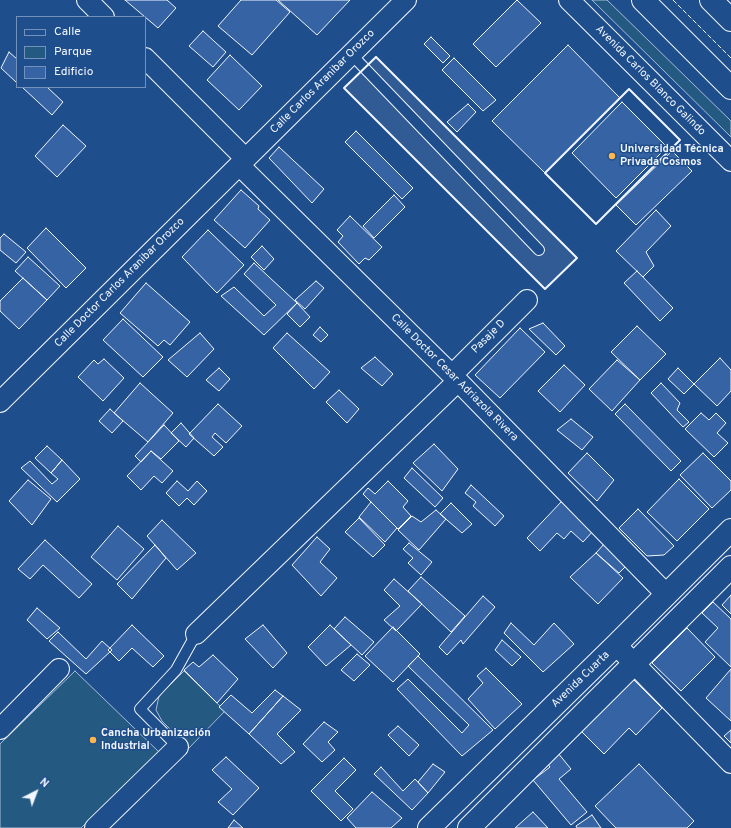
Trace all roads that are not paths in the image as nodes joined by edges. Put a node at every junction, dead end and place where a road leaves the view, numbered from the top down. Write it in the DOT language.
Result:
graph roads {
  1 [pos="87,0"];
  2 [pos="406,0"];
  3 [pos="569,0"];
  4 [pos="643,0"];
  5 [pos="711,0"];
  6 [pos="103,16"];
  7 [pos="731,20"];
  8 [pos="351,54"];
  9 [pos="146,59"];
  10 [pos="731,88"];
  11 [pos="242,161"];
  12 [pos="731,161"];
  13 [pos="539,250"];
  14 [pos="527,300"];
  15 [pos="455,378"];
  16 [pos="0,402"];
  17 [pos="731,530"];
  18 [pos="731,567"];
  19 [pos="667,595"];
  20 [pos="196,634"];
  21 [pos="616,645"];
  22 [pos="635,664"];
  23 [pos="59,669"];
  24 [pos="0,728"];
  25 [pos="178,747"];
  26 [pos="731,763"];
  27 [pos="95,828"];
  28 [pos="429,828"];
  29 [pos="469,828"];
  1 -- 6 [label="street"];
  2 -- 8 [label="street, Calle Carlos Aranibar Orozco"];
  3 -- 12 [label="street, Avenida Carlos Blanco Galindo"];
  4 -- 10 [label="main road"];
  5 -- 7 [label="main road"];
  8 -- 11 [label="street, Calle Carlos Aranibar Orozco"];
  8 -- 13 [label="lane"];
  9 -- 11 [label="street, Calle Doctor Cesar Adriazola Rivera"];
  11 -- 15 [label="street, Calle Doctor Cesar Adriazola Rivera"];
  11 -- 16 [label="street, Calle Doctor Carlos Aranibar Orozco"];
  14 -- 15 [label="street, Pasaje D"];
  15 -- 19 [label="street, Calle Doctor Cesar Adriazola Rivera"];
  15 -- 20 [label="street, Pasaje D"];
  17 -- 19 [label="main road, Avenida Cuarta"];
  18 -- 22 [label="main road"];
  19 -- 21 [label="main road, Avenida Cuarta"];
  20 -- 25 [label="lane"];
  21 -- 22 [label="street"];
  21 -- 28 [label="main road, Avenida Cuarta"];
  22 -- 26 [label="street"];
  22 -- 29 [label="main road"];
  23 -- 24 [label="street"];
  25 -- 27 [label="street"];
}
